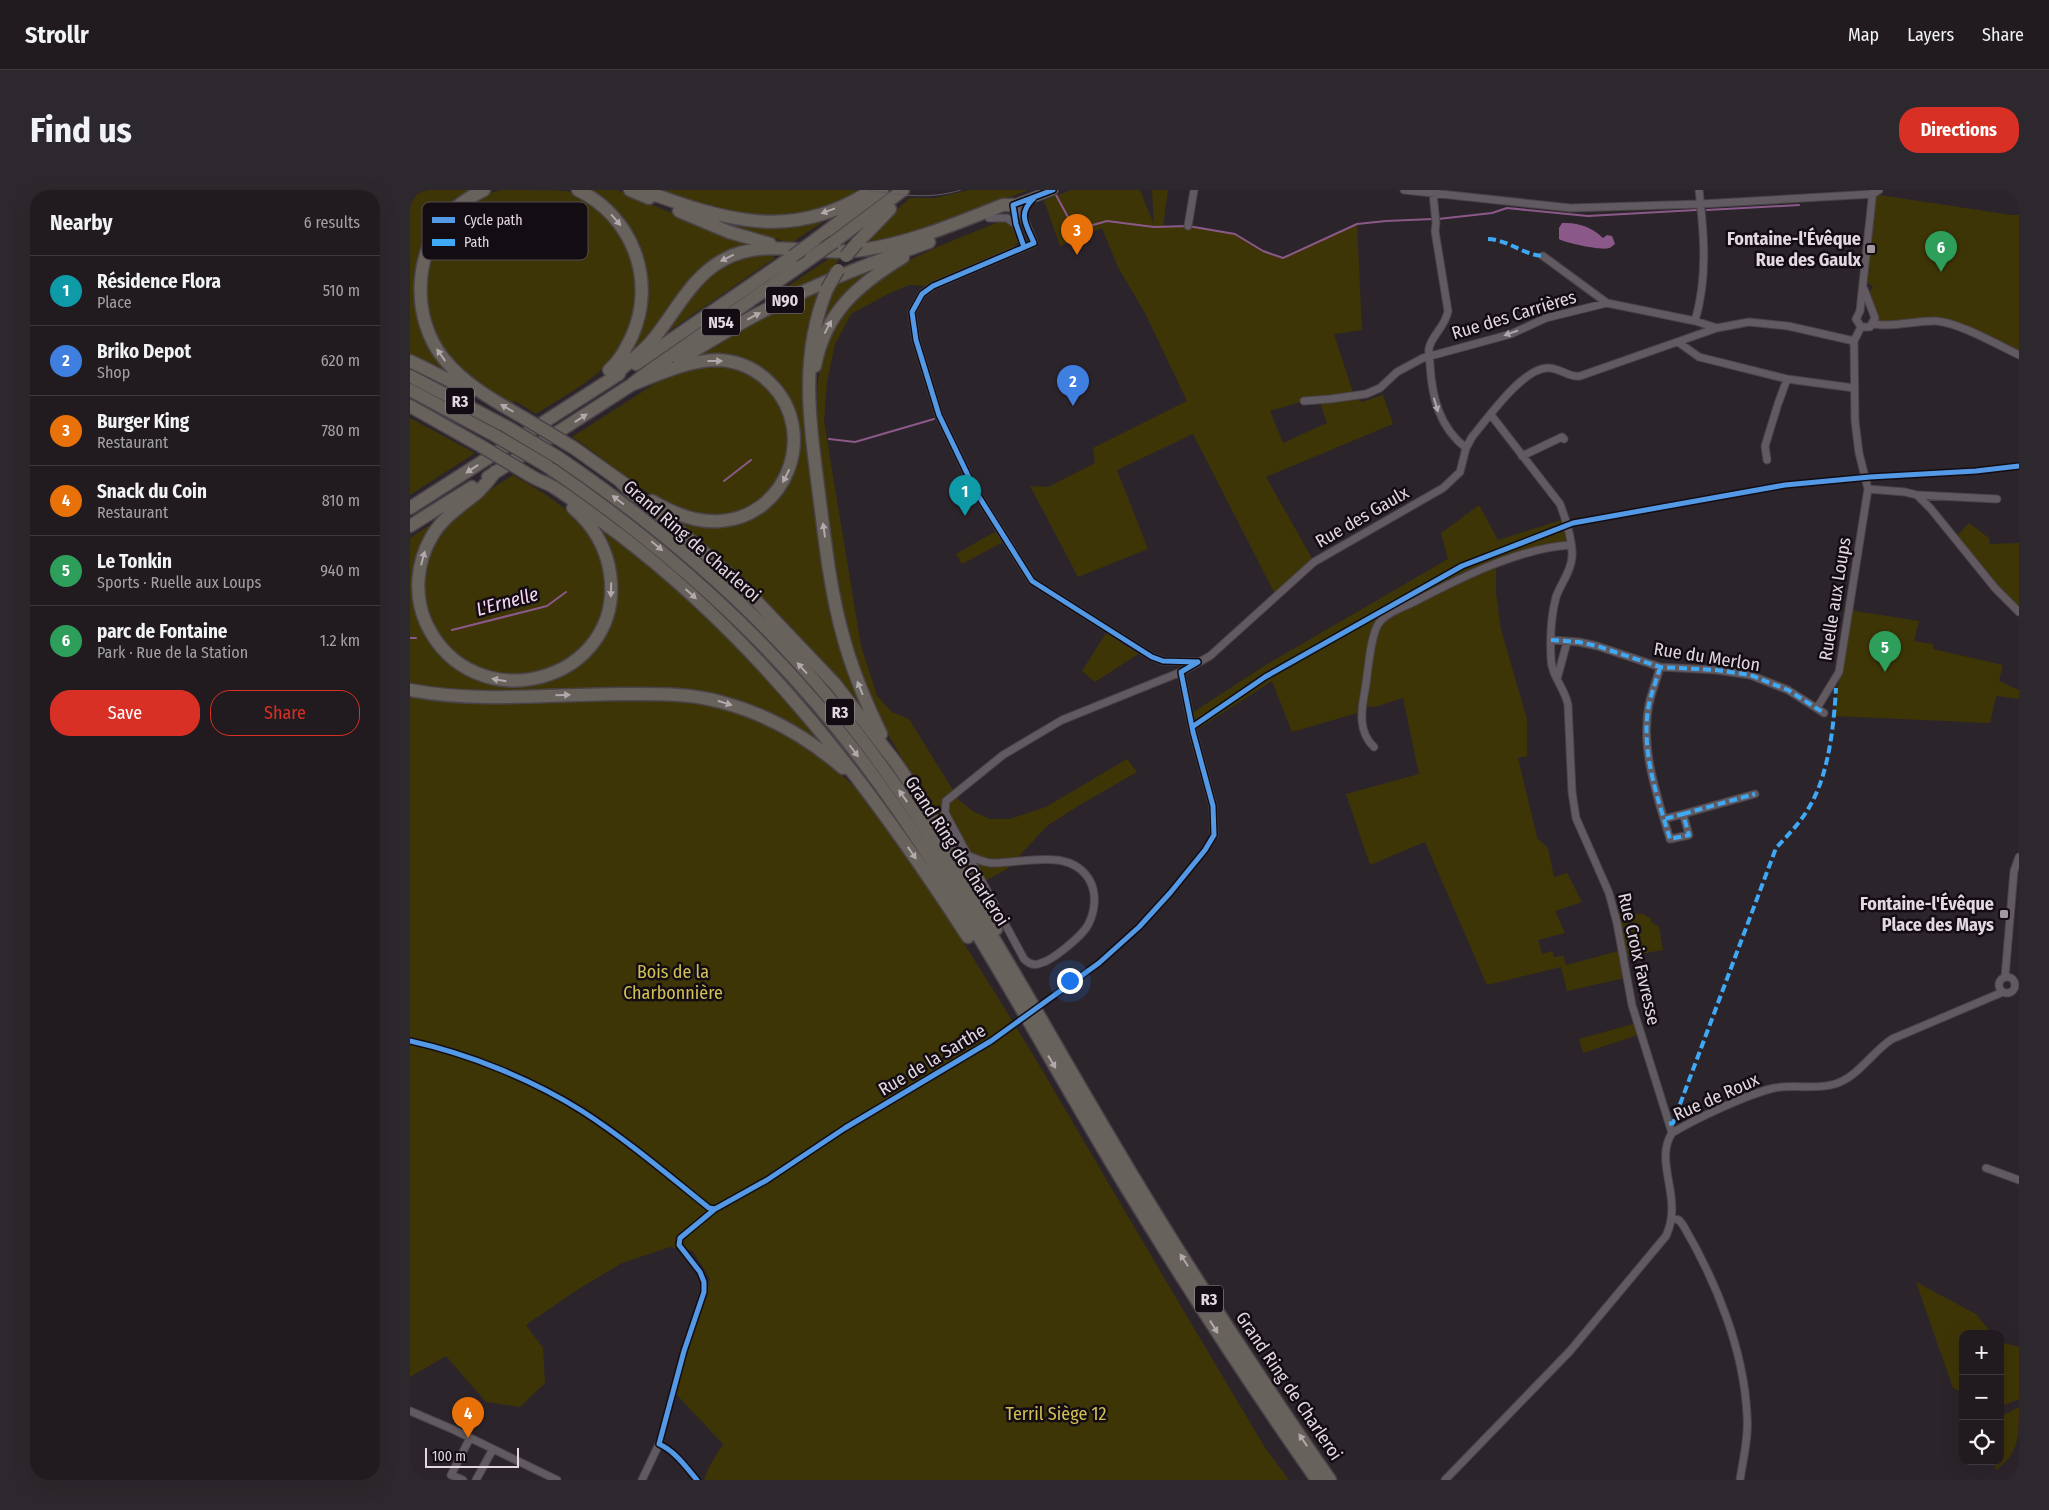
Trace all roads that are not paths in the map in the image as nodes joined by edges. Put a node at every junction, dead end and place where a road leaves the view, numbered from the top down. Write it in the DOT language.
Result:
graph roads {
  1 [pos="484,190"];
  2 [pos="578,190"];
  3 [pos="630,190"];
  4 [pos="642,190"];
  5 [pos="872,190"];
  6 [pos="882,190"];
  7 [pos="903,190"];
  8 [pos="909,190"];
  9 [pos="1053,190"];
  10 [pos="1194,190"];
  11 [pos="1404,190"];
  12 [pos="1699,190"];
  13 [pos="1875,191"];
  14 [pos="1432,194"];
  15 [pos="1034,198"];
  16 [pos="463,202"];
  17 [pos="1701,204"];
  18 [pos="1013,205"];
  19 [pos="1023,216"];
  20 [pos="989,218"];
  21 [pos="1016,224"];
  22 [pos="1188,226"];
  23 [pos="928,242"];
  24 [pos="1024,247"];
  25 [pos="792,253"];
  26 [pos="1543,256"];
  27 [pos="425,260"];
  28 [pos="1862,280"];
  29 [pos="1607,303"];
  30 [pos="1860,311"];
  31 [pos="1871,311"];
  32 [pos="1695,321"];
  33 [pos="1874,324"];
  34 [pos="1860,327"];
  35 [pos="1717,328"];
  36 [pos="1854,341"];
  37 [pos="1678,342"];
  38 [pos="2019,355"];
  39 [pos="1429,357"];
  40 [pos="410,361"];
  41 [pos="410,376"];
  42 [pos="652,377"];
  43 [pos="612,378"];
  44 [pos="1787,379"];
  45 [pos="631,386"];
  46 [pos="1854,388"];
  47 [pos="410,390"];
  48 [pos="808,390"];
  49 [pos="584,397"];
  50 [pos="490,399"];
  51 [pos="1304,401"];
  52 [pos="410,406"];
  53 [pos="410,410"];
  54 [pos="424,414"];
  55 [pos="1490,415"];
  56 [pos="1564,439"];
  57 [pos="1466,448"];
  58 [pos="1522,456"];
  59 [pos="1767,460"];
  60 [pos="495,472"];
  61 [pos="536,479"];
  62 [pos="620,481"];
  63 [pos="1868,489"];
  64 [pos="432,494"];
  65 [pos="1917,495"];
  66 [pos="1997,499"];
  67 [pos="410,502"];
  68 [pos="410,508"];
  69 [pos="410,526"];
  70 [pos="1570,543"];
  71 [pos="2019,612"];
  72 [pos="1551,640"];
  73 [pos="1568,642"];
  74 [pos="1198,662"];
  75 [pos="1660,667"];
  76 [pos="1181,672"];
  77 [pos="1557,679"];
  78 [pos="410,690"];
  79 [pos="1817,708"];
  80 [pos="1824,713"];
  81 [pos="1374,747"];
  82 [pos="896,763"];
  83 [pos="863,785"];
  84 [pos="1755,794"];
  85 [pos="1683,814"];
  86 [pos="1664,819"];
  87 [pos="1214,835"];
  88 [pos="969,856"];
  89 [pos="2019,857"];
  90 [pos="2005,977"];
  91 [pos="2017,990"];
  92 [pos="2003,992"];
  93 [pos="1027,1020"];
  94 [pos="1047,1031"];
  95 [pos="1672,1134"];
  96 [pos="1986,1168"];
  97 [pos="2019,1180"];
  98 [pos="1673,1218"];
  99 [pos="410,1411"];
  100 [pos="470,1438"];
  101 [pos="659,1444"];
  102 [pos="493,1449"];
  103 [pos="463,1480"];
  104 [pos="476,1480"];
  105 [pos="557,1480"];
  106 [pos="642,1480"];
  107 [pos="1317,1480"];
  108 [pos="1330,1480"];
  109 [pos="1444,1480"];
  110 [pos="1740,1480"];
  16 -- 1 [label="highway, one-way"];
  2 -- 49 [label="highway, one-way"];
  3 -- 25 [label="highway"];
  5 -- 4 [label="highway, one-way"];
  6 -- 25 [label="highway, N54, bridge"];
  7 -- 45 [label="highway, N54, bridge"];
  8 -- 48 [label="highway, bridge"];
  9 -- 15 [label="main road, N90"];
  10 -- 22 [label="street"];
  11 -- 14 [label="street"];
  12 -- 17 [label="street"];
  13 -- 17 [label="street"];
  13 -- 28 [label="street"];
  14 -- 17 [label="street"];
  14 -- 39 [label="street"];
  15 -- 18 [label="main road, N90"];
  15 -- 19 [label="street"];
  17 -- 32 [label="street"];
  18 -- 19 [label="street"];
  18 -- 20 [label="highway, N90"];
  18 -- 21 [label="street"];
  18 -- 25 [label="highway"];
  19 -- 24 [label="street"];
  20 -- 21 [label="street"];
  20 -- 23 [label="highway, N90"];
  21 -- 24 [label="street"];
  42 -- 23 [label="highway, N90, one-way"];
  48 -- 23 [label="highway, one-way"];
  24 -- 74 [label="street"];
  25 -- 43 [label="highway, N54"];
  25 -- 43 [label="highway, one-way"];
  26 -- 29 [label="street"];
  50 -- 27 [label="highway, one-way"];
  28 -- 30 [label="street"];
  28 -- 31 [label="street"];
  29 -- 32 [label="street"];
  29 -- 39 [label="street, Rue des Carrières, one-way"];
  30 -- 31 [label="street"];
  30 -- 34 [label="street"];
  31 -- 33 [label="street"];
  32 -- 35 [label="street"];
  33 -- 34 [label="street"];
  33 -- 38 [label="street"];
  34 -- 36 [label="street"];
  35 -- 36 [label="street, Rue des Gaulx"];
  35 -- 37 [label="street, Rue des Gaulx"];
  36 -- 46 [label="street"];
  37 -- 44 [label="street"];
  37 -- 55 [label="street, Rue des Gaulx"];
  39 -- 51 [label="street, Rue des Carrières"];
  39 -- 57 [label="street, one-way"];
  40 -- 50 [label="highway"];
  94 -- 41 [label="highway, Grand Ring de Charleroi / R3, one-way, bridge"];
  42 -- 45 [label="highway, N90"];
  42 -- 62 [label="highway, one-way"];
  43 -- 49 [label="highway"];
  44 -- 46 [label="street"];
  44 -- 59 [label="street"];
  60 -- 45 [label="highway, N90, one-way"];
  46 -- 63 [label="street"];
  47 -- 93 [label="highway, Grand Ring de Charleroi / R3, one-way, bridge"];
  82 -- 48 [label="highway, one-way"];
  49 -- 64 [label="highway, one-way"];
  62 -- 50 [label="highway, one-way, bridge"];
  52 -- 54 [label="highway"];
  53 -- 54 [label="highway"];
  54 -- 61 [label="highway, bridge"];
  55 -- 57 [label="street, Rue des Gaulx"];
  55 -- 58 [label="street, Rue Croix Favresse"];
  56 -- 58 [label="street"];
  57 -- 74 [label="street, Rue des Gaulx"];
  58 -- 70 [label="street, Rue Croix Favresse"];
  61 -- 60 [label="highway, one-way"];
  60 -- 69 [label="highway, N90"];
  61 -- 83 [label="highway, one-way"];
  62 -- 82 [label="highway"];
  63 -- 65 [label="street"];
  63 -- 79 [label="street, Ruelle aux Loups"];
  64 -- 67 [label="highway"];
  64 -- 68 [label="highway"];
  65 -- 66 [label="street"];
  65 -- 71 [label="street"];
  70 -- 72 [label="street, Rue Croix Favresse"];
  70 -- 81 [label="street"];
  72 -- 73 [label="street, Rue du Merlon"];
  72 -- 77 [label="street, Rue Croix Favresse"];
  73 -- 75 [label="street, Rue du Merlon"];
  73 -- 77 [label="street"];
  74 -- 76 [label="street, Rue des Gaulx"];
  75 -- 79 [label="street, Rue du Merlon"];
  75 -- 86 [label="street"];
  76 -- 87 [label="street"];
  76 -- 88 [label="street, Rue des Gaulx"];
  77 -- 95 [label="street, Rue Croix Favresse"];
  78 -- 83 [label="highway, one-way"];
  79 -- 80 [label="street, Rue du Merlon"];
  82 -- 94 [label="highway"];
  83 -- 93 [label="highway, one-way"];
  84 -- 85 [label="street"];
  85 -- 86 [label="street"];
  85 -- 86 [label="street"];
  88 -- 88 [label="street, Rue des Gaulx"];
  89 -- 90 [label="street"];
  90 -- 91 [label="street"];
  90 -- 92 [label="street"];
  91 -- 92 [label="street"];
  92 -- 95 [label="street, Rue de Roux"];
  93 -- 107 [label="highway, Grand Ring de Charleroi / R3, one-way"];
  108 -- 94 [label="highway, Grand Ring de Charleroi / R3, one-way"];
  95 -- 98 [label="street, Rue de Roux"];
  96 -- 97 [label="street"];
  98 -- 109 [label="street, Rue de Roux"];
  98 -- 110 [label="street"];
  99 -- 100 [label="street"];
  100 -- 102 [label="street"];
  100 -- 103 [label="street"];
  101 -- 106 [label="street"];
  102 -- 104 [label="street"];
  102 -- 105 [label="street"];
}
